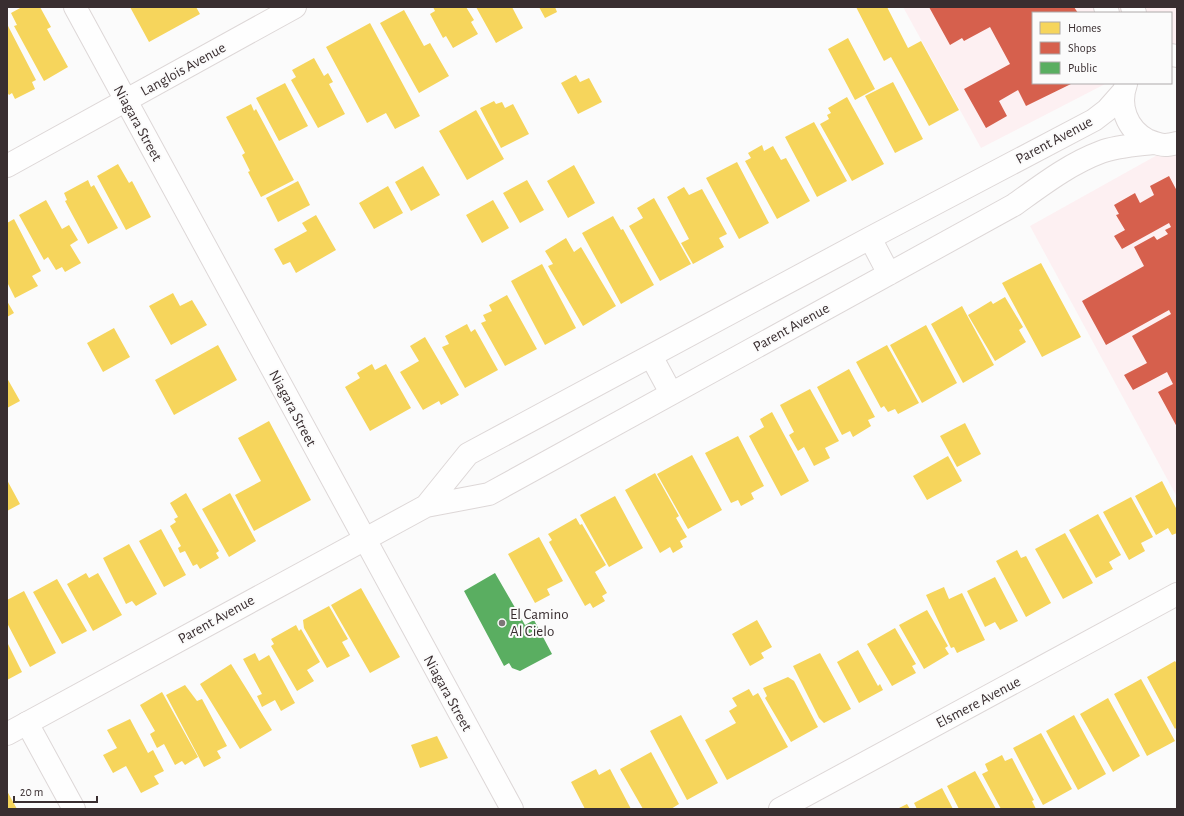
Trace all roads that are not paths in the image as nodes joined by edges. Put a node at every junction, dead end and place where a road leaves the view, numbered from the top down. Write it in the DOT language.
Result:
graph roads {
  1 [pos="75,7"];
  2 [pos="296,7"];
  3 [pos="1124,88"];
  4 [pos="126,100"];
  5 [pos="1168,147"];
  6 [pos="7,166"];
  7 [pos="870,238"];
  8 [pos="889,274"];
  9 [pos="651,356"];
  10 [pos="671,393"];
  11 [pos="426,506"];
  12 [pos="364,538"];
  13 [pos="1177,594"];
  14 [pos="27,723"];
  15 [pos="7,734"];
  16 [pos="74,809"];
  17 [pos="512,809"];
  18 [pos="780,809"];
  1 -- 4 [label="street, Niagara Street"];
  2 -- 4 [label="street, Langlois Avenue"];
  3 -- 5 [label="street"];
  3 -- 7 [label="street, Parent Avenue"];
  4 -- 6 [label="street, Langlois Avenue"];
  4 -- 12 [label="street, Niagara Street"];
  5 -- 8 [label="street, Parent Avenue"];
  7 -- 8 [label="street"];
  7 -- 9 [label="street, Parent Avenue"];
  8 -- 10 [label="street, Parent Avenue"];
  9 -- 10 [label="street"];
  9 -- 11 [label="street, Parent Avenue"];
  10 -- 11 [label="street, Parent Avenue"];
  11 -- 12 [label="street, Parent Avenue"];
  12 -- 14 [label="street, Parent Avenue"];
  12 -- 17 [label="street, Niagara Street"];
  13 -- 18 [label="street, Elsmere Avenue"];
  14 -- 15 [label="street, Parent Avenue"];
  14 -- 16 [label="street"];
}
